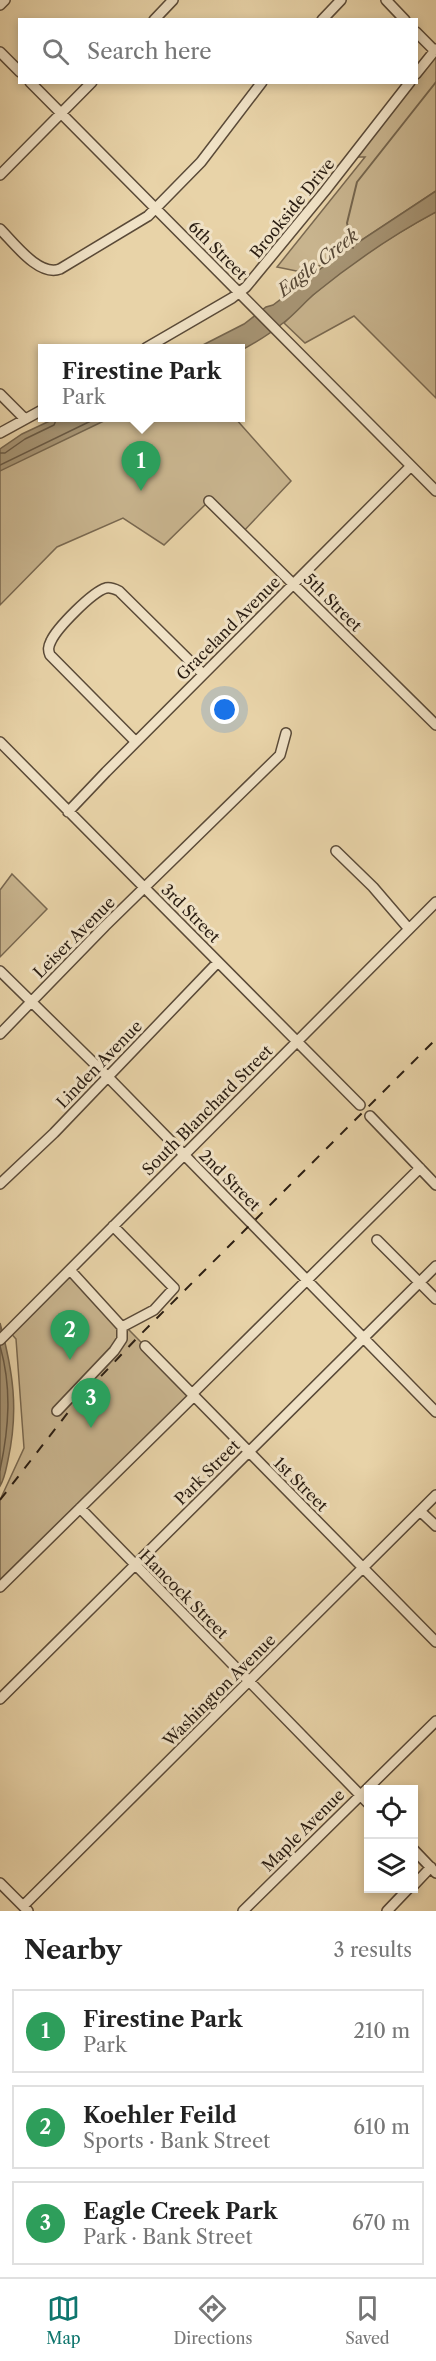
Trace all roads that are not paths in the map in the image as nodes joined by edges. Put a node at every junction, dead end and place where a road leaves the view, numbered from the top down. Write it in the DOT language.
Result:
graph roads {
  1 [pos="5,0"];
  2 [pos="173,0"];
  3 [pos="341,0"];
  4 [pos="386,0"];
  5 [pos="0,5"];
  6 [pos="155,18"];
  7 [pos="324,18"];
  8 [pos="403,18"];
  9 [pos="418,33"];
  10 [pos="435,50"];
  11 [pos="0,52"];
  12 [pos="18,70"];
  13 [pos="418,73"];
  14 [pos="32,84"];
  15 [pos="90,84"];
  16 [pos="260,84"];
  17 [pos="408,84"];
  18 [pos="61,114"];
  19 [pos="0,175"];
  20 [pos="156,209"];
  21 [pos="0,229"];
  22 [pos="240,293"];
  23 [pos="153,344"];
  24 [pos="0,394"];
  25 [pos="38,412"];
  26 [pos="25,419"];
  27 [pos="0,433"];
  28 [pos="411,466"];
  29 [pos="436,491"];
  30 [pos="209,501"];
  31 [pos="294,584"];
  32 [pos="203,674"];
  33 [pos="436,725"];
  34 [pos="286,732"];
  35 [pos="0,742"];
  36 [pos="136,742"];
  37 [pos="68,812"];
  38 [pos="336,851"];
  39 [pos="144,888"];
  40 [pos="436,902"];
  41 [pos="409,929"];
  42 [pos="218,962"];
  43 [pos="0,970"];
  44 [pos="32,1002"];
  45 [pos="0,1034"];
  46 [pos="296,1042"];
  47 [pos="107,1076"];
  48 [pos="360,1105"];
  49 [pos="370,1116"];
  50 [pos="184,1155"];
  51 [pos="420,1168"];
  52 [pos="0,1184"];
  53 [pos="436,1185"];
  54 [pos="113,1226"];
  55 [pos="377,1240"];
  56 [pos="436,1266"];
  57 [pos="70,1270"];
  58 [pos="307,1281"];
  59 [pos="419,1282"];
  60 [pos="436,1299"];
  61 [pos="122,1327"];
  62 [pos="363,1338"];
  63 [pos="0,1340"];
  64 [pos="145,1346"];
  65 [pos="193,1395"];
  66 [pos="57,1411"];
  67 [pos="436,1412"];
  68 [pos="248,1452"];
  69 [pos="436,1495"];
  70 [pos="80,1508"];
  71 [pos="420,1511"];
  72 [pos="436,1526"];
  73 [pos="134,1566"];
  74 [pos="363,1568"];
  75 [pos="0,1587"];
  76 [pos="436,1642"];
  77 [pos="249,1682"];
  78 [pos="0,1699"];
  79 [pos="436,1721"];
  80 [pos="360,1794"];
  81 [pos="364,1798"];
  82 [pos="418,1854"];
  83 [pos="433,1870"];
  84 [pos="418,1882"];
  85 [pos="0,1883"];
  86 [pos="405,1893"];
  87 [pos="25,1909"];
  88 [pos="243,1911"];
  89 [pos="387,1911"];
  1 -- 5 [label="street"];
  2 -- 6 [label="street"];
  3 -- 7 [label="street"];
  4 -- 8 [label="street"];
  9 -- 10 [label="street"];
  10 -- 13 [label="street"];
  11 -- 12 [label="street"];
  14 -- 18 [label="street, 6th Street"];
  15 -- 18 [label="street"];
  16 -- 20 [label="street"];
  17 -- 22 [label="street, Brookside Drive"];
  18 -- 19 [label="street"];
  18 -- 20 [label="street, 6th Street"];
  20 -- 21 [label="street"];
  20 -- 22 [label="street, 6th Street"];
  22 -- 23 [label="street, Brookside Drive"];
  22 -- 28 [label="street, 6th Street"];
  24 -- 26 [label="street"];
  25 -- 26 [label="street"];
  26 -- 27 [label="street"];
  28 -- 29 [label="street, 6th Street"];
  28 -- 31 [label="street, Graceland Avenue"];
  30 -- 31 [label="street, 5th Street"];
  31 -- 32 [label="street, Graceland Avenue"];
  31 -- 33 [label="street, 5th Street"];
  32 -- 36 [label="street, Graceland Avenue"];
  32 -- 36 [label="street"];
  34 -- 39 [label="street, Leiser Avenue"];
  35 -- 37 [label="street, 3rd Street"];
  36 -- 37 [label="street, Graceland Avenue"];
  37 -- 39 [label="street, 3rd Street"];
  38 -- 41 [label="street"];
  39 -- 42 [label="street, 3rd Street"];
  39 -- 44 [label="street, Leiser Avenue"];
  40 -- 41 [label="street, South Blanchard Street"];
  41 -- 46 [label="street, South Blanchard Street"];
  42 -- 46 [label="street, 3rd Street"];
  42 -- 47 [label="street, Linden Avenue"];
  43 -- 44 [label="street, 2nd Street"];
  44 -- 45 [label="street, Leiser Avenue"];
  44 -- 47 [label="street, 2nd Street"];
  46 -- 48 [label="street, 3rd Street"];
  46 -- 50 [label="street, South Blanchard Street"];
  47 -- 50 [label="street, 2nd Street"];
  47 -- 52 [label="street, Linden Avenue"];
  49 -- 51 [label="street"];
  50 -- 54 [label="street, South Blanchard Street"];
  50 -- 58 [label="street, 2nd Street"];
  51 -- 53 [label="street"];
  51 -- 58 [label="street"];
  54 -- 57 [label="street, South Blanchard Street"];
  54 -- 61 [label="street"];
  55 -- 59 [label="street"];
  56 -- 59 [label="street, Park Street"];
  57 -- 61 [label="street"];
  57 -- 63 [label="street, South Blanchard Street"];
  58 -- 62 [label="street, 2nd Street"];
  58 -- 65 [label="street"];
  59 -- 60 [label="street"];
  59 -- 62 [label="street, Park Street"];
  61 -- 66 [label="street"];
  62 -- 67 [label="street, 2nd Street"];
  62 -- 68 [label="street, Park Street"];
  64 -- 65 [label="street, 1st Street"];
  65 -- 68 [label="street, 1st Street"];
  65 -- 70 [label="street"];
  68 -- 73 [label="street, Park Street"];
  68 -- 74 [label="street, 1st Street"];
  69 -- 71 [label="street, Washington Avenue"];
  70 -- 73 [label="street, Hancock Street"];
  70 -- 75 [label="street"];
  71 -- 72 [label="street"];
  71 -- 74 [label="street, Washington Avenue"];
  73 -- 77 [label="street, Hancock Street"];
  73 -- 78 [label="street, Park Street"];
  74 -- 76 [label="street, 1st Street"];
  74 -- 77 [label="street, Washington Avenue"];
  77 -- 80 [label="street, Hancock Street"];
  77 -- 87 [label="street, Washington Avenue"];
  79 -- 80 [label="street, Maple Avenue"];
  80 -- 81 [label="street, Hancock Street"];
  80 -- 88 [label="street, Maple Avenue"];
  82 -- 83 [label="street"];
  83 -- 84 [label="street"];
  85 -- 87 [label="street"];
  86 -- 89 [label="street"];
}
